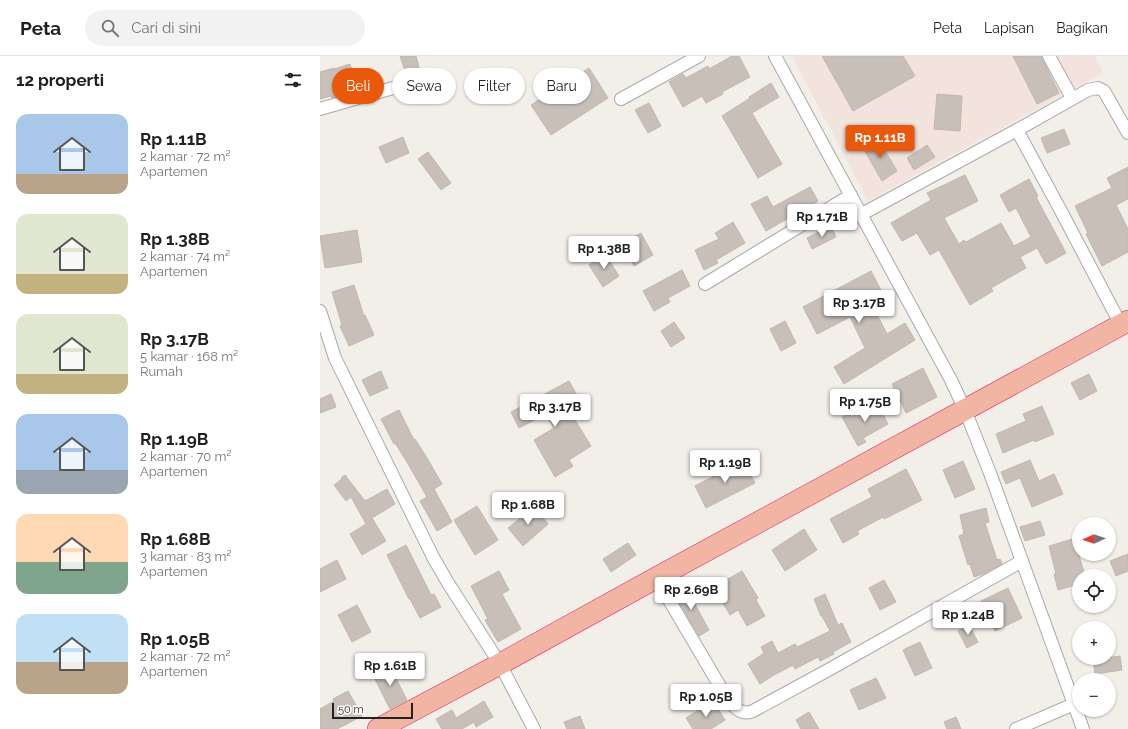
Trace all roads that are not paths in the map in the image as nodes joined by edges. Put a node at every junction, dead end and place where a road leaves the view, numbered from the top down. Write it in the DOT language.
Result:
graph roads {
  1 [pos="699,56"];
  2 [pos="776,56"];
  3 [pos="1049,56"];
  4 [pos="392,88"];
  5 [pos="1072,98"];
  6 [pos="621,99"];
  7 [pos="320,109"];
  8 [pos="1017,130"];
  9 [pos="1128,133"];
  10 [pos="851,195"];
  11 [pos="862,214"];
  12 [pos="705,284"];
  13 [pos="320,311"];
  14 [pos="1124,323"];
  15 [pos="965,410"];
  16 [pos="1022,561"];
  17 [pos="656,578"];
  18 [pos="500,664"];
  19 [pos="1072,698"];
  20 [pos="1072,705"];
  21 [pos="1079,717"];
  22 [pos="378,729"];
  23 [pos="534,729"];
  24 [pos="1016,729"];
  25 [pos="1083,729"];
  1 -- 6 [label="street"];
  2 -- 10 [label="street"];
  3 -- 5 [label="street"];
  4 -- 7 [label="street"];
  5 -- 8 [label="street"];
  5 -- 9 [label="street"];
  8 -- 11 [label="street"];
  8 -- 14 [label="street"];
  10 -- 11 [label="street"];
  10 -- 12 [label="street"];
  11 -- 15 [label="street"];
  13 -- 18 [label="street"];
  14 -- 15 [label="highway"];
  15 -- 16 [label="street"];
  15 -- 17 [label="highway"];
  16 -- 17 [label="street"];
  16 -- 19 [label="street"];
  17 -- 18 [label="highway"];
  18 -- 22 [label="highway"];
  18 -- 23 [label="street"];
  20 -- 24 [label="street"];
  21 -- 25 [label="street"];
}
